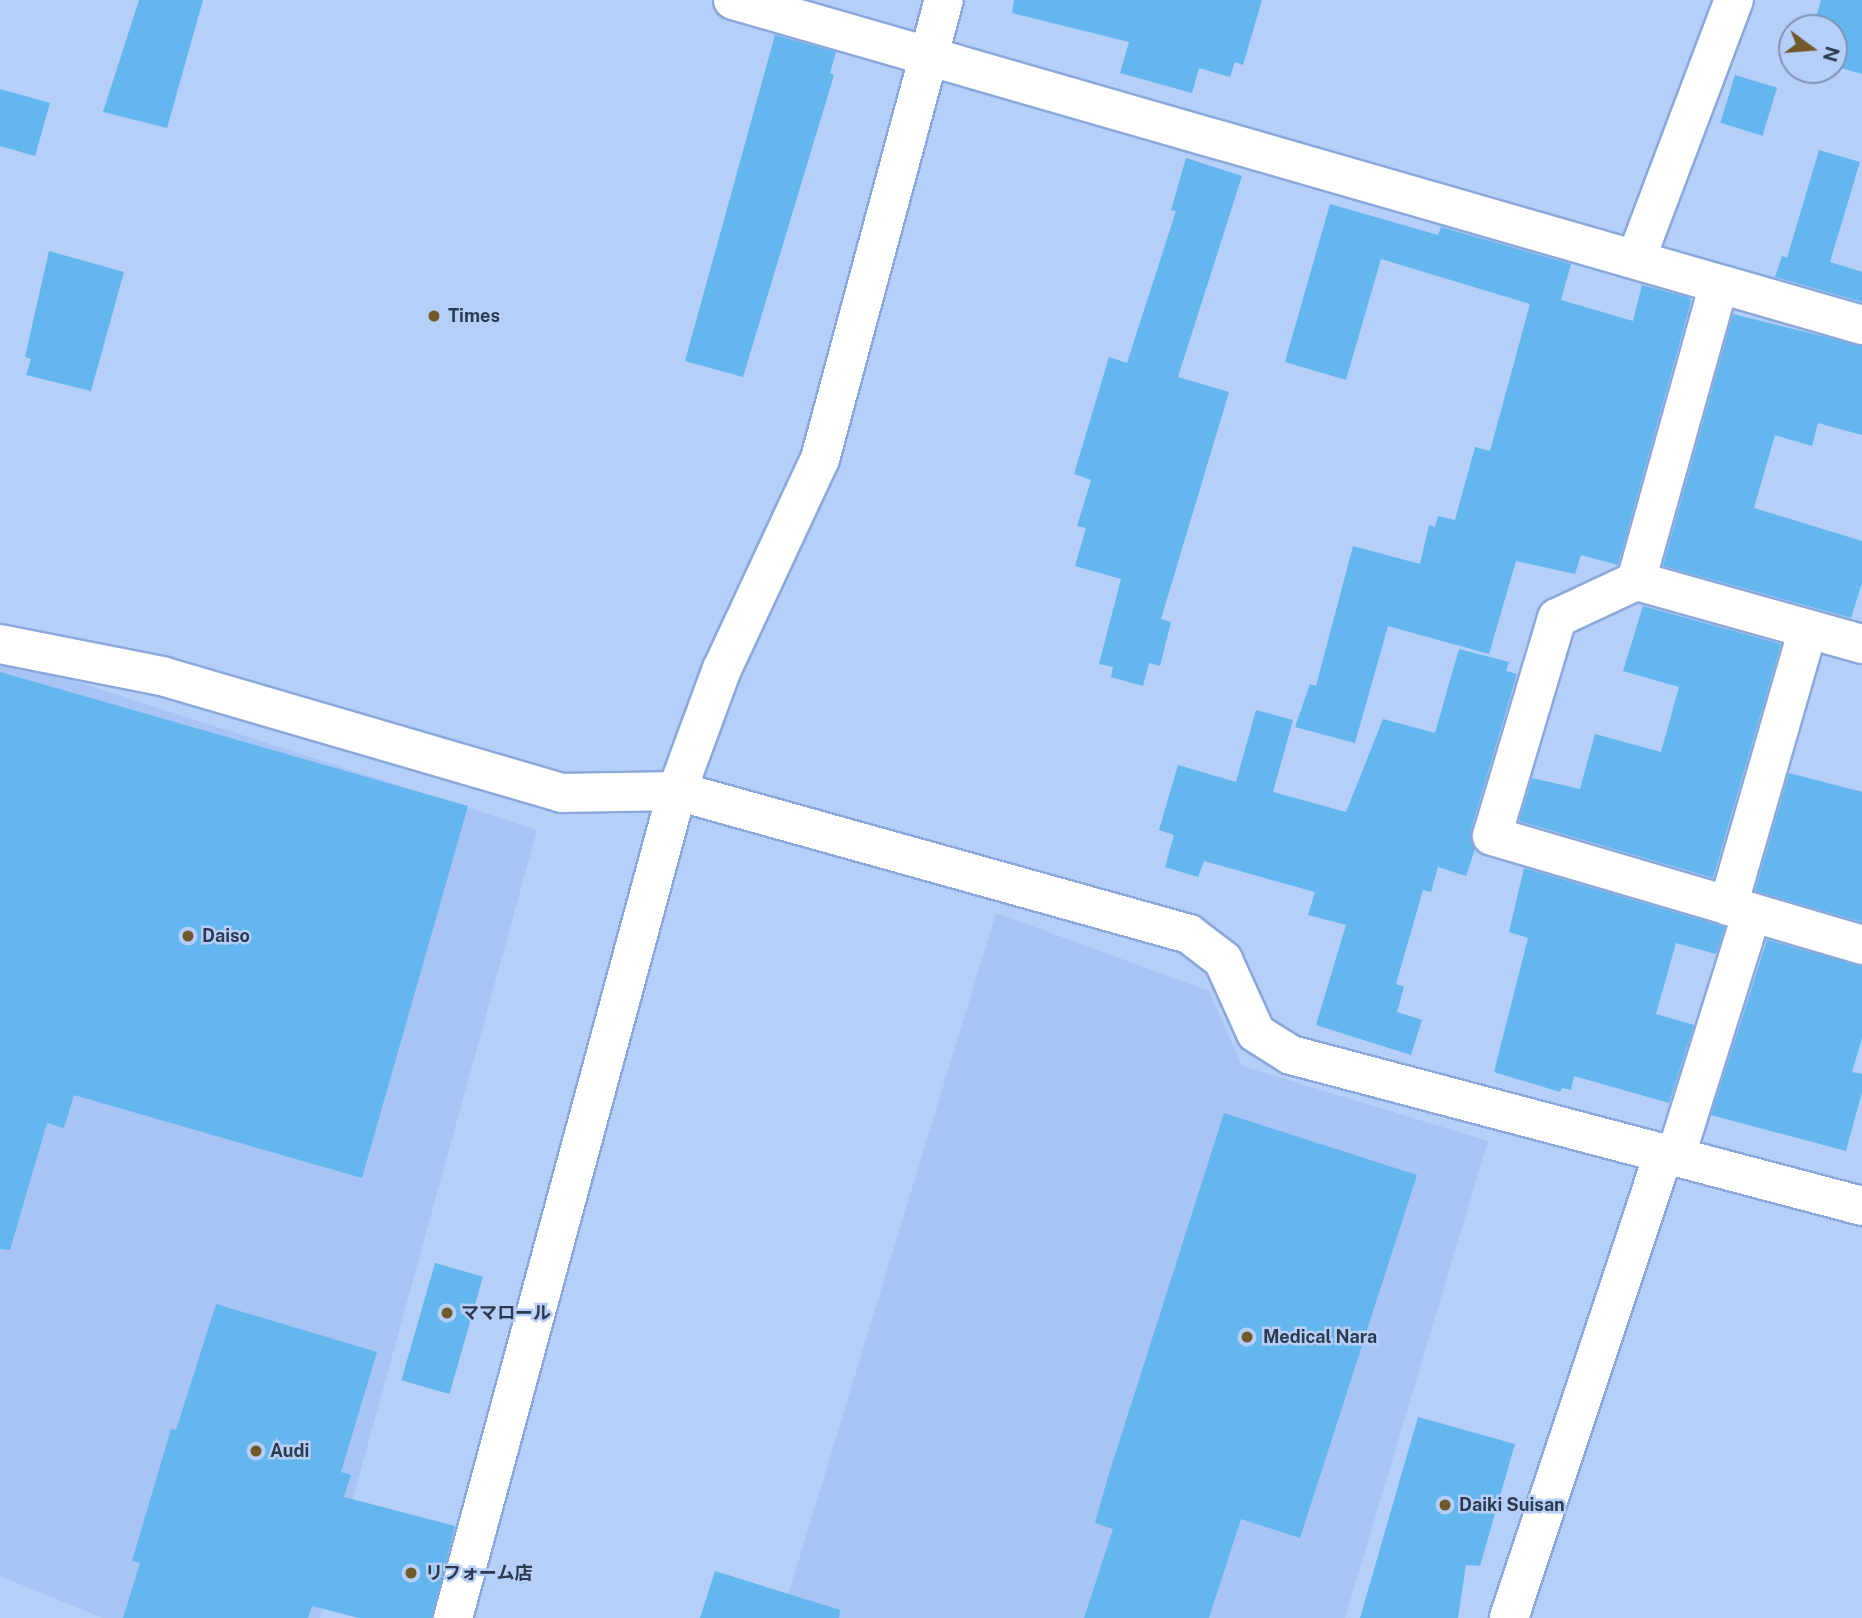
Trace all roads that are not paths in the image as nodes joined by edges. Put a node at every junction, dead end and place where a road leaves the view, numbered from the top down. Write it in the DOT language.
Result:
graph roads {
  1 [pos="733,0"];
  2 [pos="944,0"];
  3 [pos="1734,0"];
  4 [pos="928,57"];
  5 [pos="1636,259"];
  6 [pos="1719,284"];
  7 [pos="1862,325"];
  8 [pos="1636,582"];
  9 [pos="1808,629"];
  10 [pos="0,644"];
  11 [pos="1862,644"];
  12 [pos="677,791"];
  13 [pos="1740,909"];
  14 [pos="1862,945"];
  15 [pos="1670,1153"];
  16 [pos="1862,1206"];
  17 [pos="453,1618"];
  18 [pos="1508,1618"];
  1 -- 4 [label="street"];
  2 -- 4 [label="street"];
  3 -- 5 [label="street"];
  4 -- 5 [label="street"];
  4 -- 12 [label="street"];
  5 -- 6 [label="street"];
  6 -- 7 [label="street"];
  6 -- 8 [label="street"];
  8 -- 9 [label="street"];
  8 -- 13 [label="street"];
  9 -- 11 [label="street"];
  9 -- 13 [label="street"];
  10 -- 12 [label="street"];
  12 -- 15 [label="street"];
  12 -- 17 [label="street"];
  13 -- 14 [label="street"];
  13 -- 15 [label="street"];
  15 -- 16 [label="street"];
  15 -- 18 [label="street"];
}
